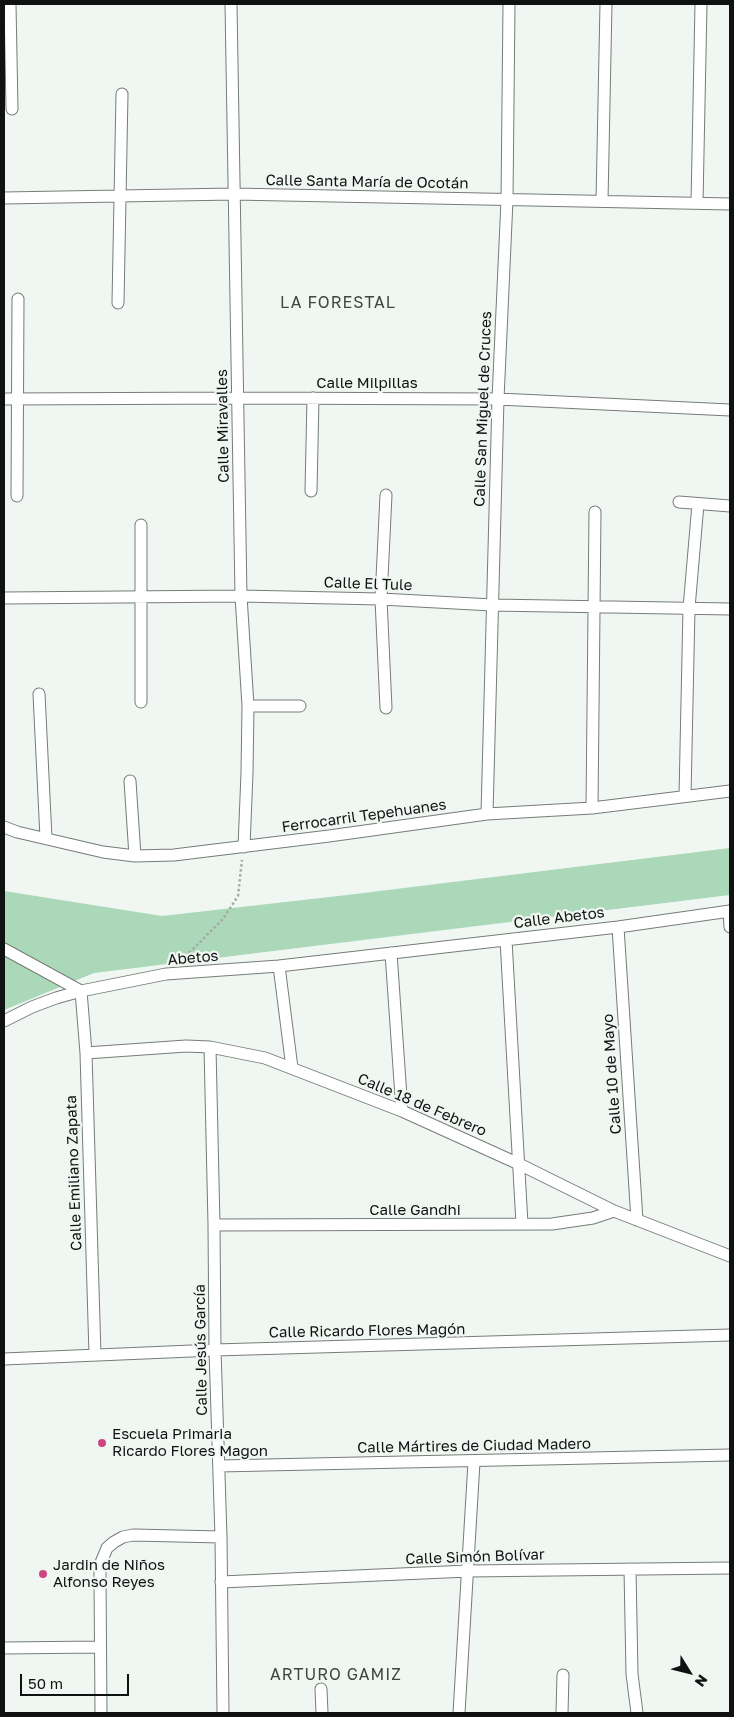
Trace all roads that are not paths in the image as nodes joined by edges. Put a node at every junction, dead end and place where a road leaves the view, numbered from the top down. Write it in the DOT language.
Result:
graph roads {
  1 [pos="10,4"];
  2 [pos="231,4"];
  3 [pos="509,4"];
  4 [pos="606,4"];
  5 [pos="701,4"];
  6 [pos="122,94"];
  7 [pos="12,108"];
  8 [pos="234,194"];
  9 [pos="120,196"];
  10 [pos="4,198"];
  11 [pos="507,200"];
  12 [pos="602,201"];
  13 [pos="697,203"];
  14 [pos="730,204"];
  15 [pos="18,298"];
  16 [pos="118,303"];
  17 [pos="238,398"];
  18 [pos="313,398"];
  19 [pos="4,399"];
  20 [pos="18,399"];
  21 [pos="498,399"];
  22 [pos="730,410"];
  23 [pos="311,491"];
  24 [pos="386,495"];
  25 [pos="17,496"];
  26 [pos="679,502"];
  27 [pos="698,504"];
  28 [pos="730,506"];
  29 [pos="595,512"];
  30 [pos="141,525"];
  31 [pos="241,596"];
  32 [pos="4,598"];
  33 [pos="141,598"];
  34 [pos="381,599"];
  35 [pos="492,605"];
  36 [pos="593,607"];
  37 [pos="689,608"];
  38 [pos="730,609"];
  39 [pos="39,694"];
  40 [pos="141,702"];
  41 [pos="248,706"];
  42 [pos="300,706"];
  43 [pos="386,708"];
  44 [pos="130,782"];
  45 [pos="730,791"];
  46 [pos="685,796"];
  47 [pos="592,808"];
  48 [pos="487,814"];
  49 [pos="4,827"];
  50 [pos="46,838"];
  51 [pos="244,847"];
  52 [pos="135,856"];
  53 [pos="730,911"];
  54 [pos="618,927"];
  55 [pos="730,927"];
  56 [pos="506,940"];
  57 [pos="4,949"];
  58 [pos="391,953"];
  59 [pos="279,966"];
  60 [pos="81,991"];
  61 [pos="4,1021"];
  62 [pos="210,1047"];
  63 [pos="86,1053"];
  64 [pos="292,1068"];
  65 [pos="402,1111"];
  66 [pos="519,1164"];
  67 [pos="614,1211"];
  68 [pos="637,1220"];
  69 [pos="522,1224"];
  70 [pos="214,1225"];
  71 [pos="730,1256"];
  72 [pos="730,1335"];
  73 [pos="215,1350"];
  74 [pos="95,1355"];
  75 [pos="4,1358"];
  76 [pos="730,1455"];
  77 [pos="474,1462"];
  78 [pos="219,1466"];
  79 [pos="221,1537"];
  80 [pos="730,1568"];
  81 [pos="630,1569"];
  82 [pos="468,1571"];
  83 [pos="221,1582"];
  84 [pos="99,1647"];
  85 [pos="4,1648"];
  86 [pos="563,1676"];
  87 [pos="321,1689"];
  88 [pos="101,1713"];
  89 [pos="223,1713"];
  90 [pos="322,1713"];
  91 [pos="459,1713"];
  92 [pos="562,1713"];
  93 [pos="637,1713"];
  1 -- 7 [label="street"];
  2 -- 8 [label="street, Calle Miravalles"];
  3 -- 11 [label="street, Calle San Miguel de Cruces"];
  4 -- 12 [label="street"];
  5 -- 13 [label="street"];
  6 -- 9 [label="street"];
  8 -- 9 [label="street, Calle Santa María de Ocotán"];
  8 -- 11 [label="street, Calle Santa María de Ocotán"];
  8 -- 17 [label="street, Calle Miravalles"];
  9 -- 10 [label="street, Calle Santa María de Ocotán"];
  9 -- 16 [label="street"];
  11 -- 12 [label="street, Calle Santa María de Ocotán"];
  11 -- 21 [label="street, Calle San Miguel de Cruces"];
  12 -- 13 [label="street, Calle Santa María de Ocotán"];
  13 -- 14 [label="street, Calle Santa María de Ocotán"];
  15 -- 20 [label="street"];
  17 -- 18 [label="street, Calle Milpillas"];
  17 -- 20 [label="street, Calle Milpillas"];
  17 -- 31 [label="street, Calle Miravalles"];
  18 -- 21 [label="street, Calle Milpillas"];
  18 -- 23 [label="street"];
  19 -- 20 [label="street, Calle Milpillas"];
  20 -- 25 [label="street"];
  21 -- 22 [label="street, Calle Milpillas"];
  21 -- 35 [label="street, Calle San Miguel de Cruces"];
  24 -- 34 [label="street"];
  26 -- 27 [label="street"];
  27 -- 28 [label="street"];
  27 -- 37 [label="street"];
  29 -- 36 [label="street"];
  30 -- 33 [label="street"];
  31 -- 33 [label="street, Calle El Tule"];
  31 -- 34 [label="street, Calle El Tule"];
  31 -- 41 [label="street, Calle Miravalles"];
  32 -- 33 [label="street, Calle El Tule"];
  33 -- 40 [label="street"];
  34 -- 35 [label="street, Calle El Tule"];
  34 -- 43 [label="street"];
  35 -- 36 [label="street, Calle El Tule"];
  35 -- 48 [label="street, Calle San Miguel de Cruces"];
  36 -- 37 [label="street, Calle El Tule"];
  36 -- 47 [label="street"];
  37 -- 38 [label="street, Calle El Tule"];
  37 -- 46 [label="street"];
  39 -- 50 [label="street"];
  41 -- 42 [label="street"];
  41 -- 51 [label="street, Calle Miravalles"];
  44 -- 52 [label="street"];
  45 -- 46 [label="street, Ferrocarril Tepehuanes"];
  46 -- 47 [label="street, Ferrocarril Tepehuanes"];
  47 -- 48 [label="street, Ferrocarril Tepehuanes"];
  48 -- 51 [label="street, Ferrocarril Tepehuanes"];
  49 -- 50 [label="street, Ferrocarril Tepehuanes"];
  50 -- 52 [label="street, Ferrocarril Tepehuanes"];
  51 -- 52 [label="street, Ferrocarril Tepehuanes"];
  53 -- 54 [label="street, Calle Abetos"];
  53 -- 55 [label="street"];
  54 -- 56 [label="street, Calle Abetos"];
  54 -- 68 [label="street, Calle 10 de Mayo"];
  56 -- 58 [label="street, Calle Abetos"];
  56 -- 66 [label="street"];
  57 -- 60 [label="street"];
  58 -- 59 [label="street, Abetos"];
  58 -- 65 [label="street"];
  59 -- 60 [label="street, Abetos"];
  59 -- 64 [label="street"];
  60 -- 61 [label="street, Abetos"];
  60 -- 63 [label="street, Calle Emiliano Zapata"];
  62 -- 63 [label="street, Calle 18 de Febrero"];
  62 -- 64 [label="street, Calle 18 de Febrero"];
  62 -- 70 [label="street, Calle Jesús García"];
  63 -- 74 [label="street, Calle Emiliano Zapata"];
  64 -- 65 [label="street, Calle 18 de Febrero"];
  65 -- 66 [label="street, Calle 18 de Febrero"];
  66 -- 67 [label="street, Calle 18 de Febrero"];
  66 -- 69 [label="street"];
  67 -- 68 [label="street, Calle 18 de Febrero"];
  67 -- 69 [label="street, Calle Gandhi"];
  68 -- 71 [label="street, Calle 18 de Febrero"];
  69 -- 70 [label="street, Calle Gandhi"];
  70 -- 73 [label="street, Calle Jesús García"];
  72 -- 73 [label="street, Calle Ricardo Flores Magón"];
  73 -- 74 [label="street, Calle Ricardo Flores Magón"];
  73 -- 78 [label="street, Calle Jesús García"];
  74 -- 75 [label="street, Calle Ricardo Flores Magón"];
  76 -- 77 [label="street, Calle Mártires de Ciudad Madero"];
  77 -- 78 [label="street, Calle Mártires de Ciudad Madero"];
  77 -- 82 [label="street"];
  78 -- 79 [label="street, Calle Jesús García"];
  79 -- 83 [label="street, Calle Jesús García"];
  79 -- 84 [label="street"];
  80 -- 81 [label="street, Calle Simón Bolívar"];
  81 -- 82 [label="street, Calle Simón Bolívar"];
  81 -- 93 [label="street"];
  82 -- 83 [label="street, Calle Simón Bolívar"];
  82 -- 91 [label="street"];
  83 -- 89 [label="street, Calle Jesús García"];
  84 -- 85 [label="street"];
  84 -- 88 [label="street"];
  86 -- 92 [label="street"];
  87 -- 90 [label="street"];
}
